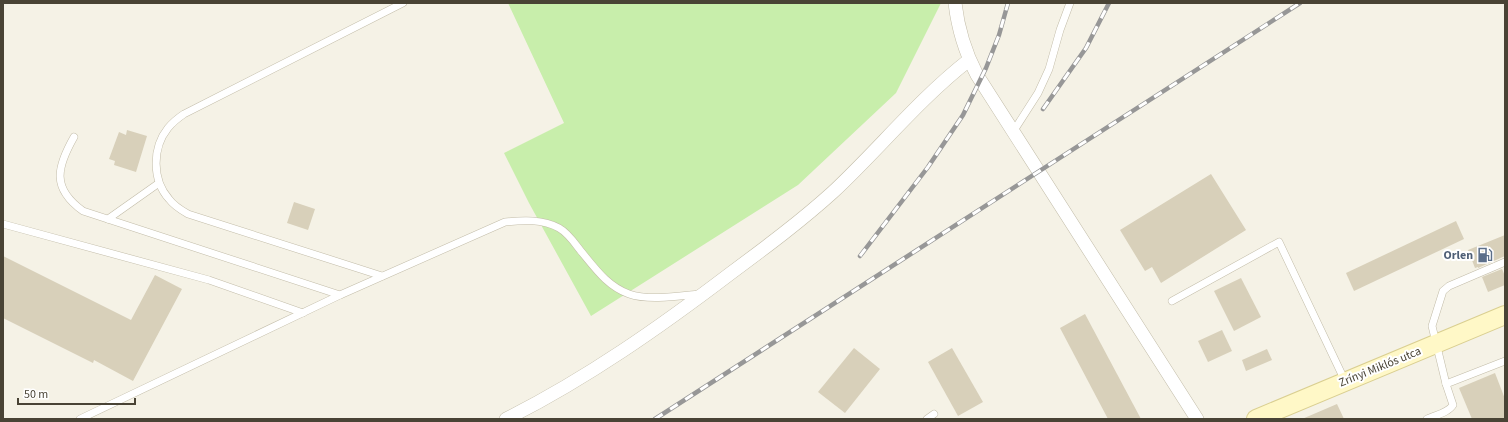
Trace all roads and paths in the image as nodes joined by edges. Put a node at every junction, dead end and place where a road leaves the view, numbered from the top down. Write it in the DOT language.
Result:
graph roads {
  1 [pos="403,3"];
  2 [pos="955,3"];
  3 [pos="1070,3"];
  4 [pos="969,60"];
  5 [pos="1013,132"];
  6 [pos="74,137"];
  7 [pos="159,183"];
  8 [pos="108,219"];
  9 [pos="3,224"];
  10 [pos="1505,262"];
  11 [pos="382,276"];
  12 [pos="703,294"];
  13 [pos="340,295"];
  14 [pos="1172,301"];
  15 [pos="303,313"];
  16 [pos="1505,315"];
  17 [pos="1437,344"];
  18 [pos="1505,361"];
  19 [pos="1345,381"];
  20 [pos="1446,384"];
  21 [pos="934,414"];
  22 [pos="80,419"];
  23 [pos="506,419"];
  24 [pos="927,419"];
  25 [pos="1197,419"];
  26 [pos="1256,419"];
  27 [pos="1427,419"];
  1 -- 7 [label="lane"];
  2 -- 4 [label="street"];
  3 -- 5 [label="lane"];
  4 -- 5 [label="street"];
  4 -- 12 [label="street"];
  5 -- 25 [label="street"];
  6 -- 8 [label="lane"];
  7 -- 8 [label="lane"];
  7 -- 11 [label="lane"];
  8 -- 13 [label="lane"];
  9 -- 15 [label="lane"];
  10 -- 17 [label="lane"];
  11 -- 12 [label="lane"];
  11 -- 13 [label="lane"];
  12 -- 23 [label="street"];
  13 -- 15 [label="lane"];
  14 -- 19 [label="lane"];
  15 -- 22 [label="lane"];
  16 -- 17 [label="main road, Zrínyi Miklós utca"];
  17 -- 19 [label="main road, Zrínyi Miklós utca"];
  17 -- 20 [label="lane"];
  18 -- 20 [label="lane"];
  19 -- 26 [label="main road, Zrínyi Miklós utca"];
  20 -- 27 [label="lane"];
  21 -- 24 [label="lane"];
}
